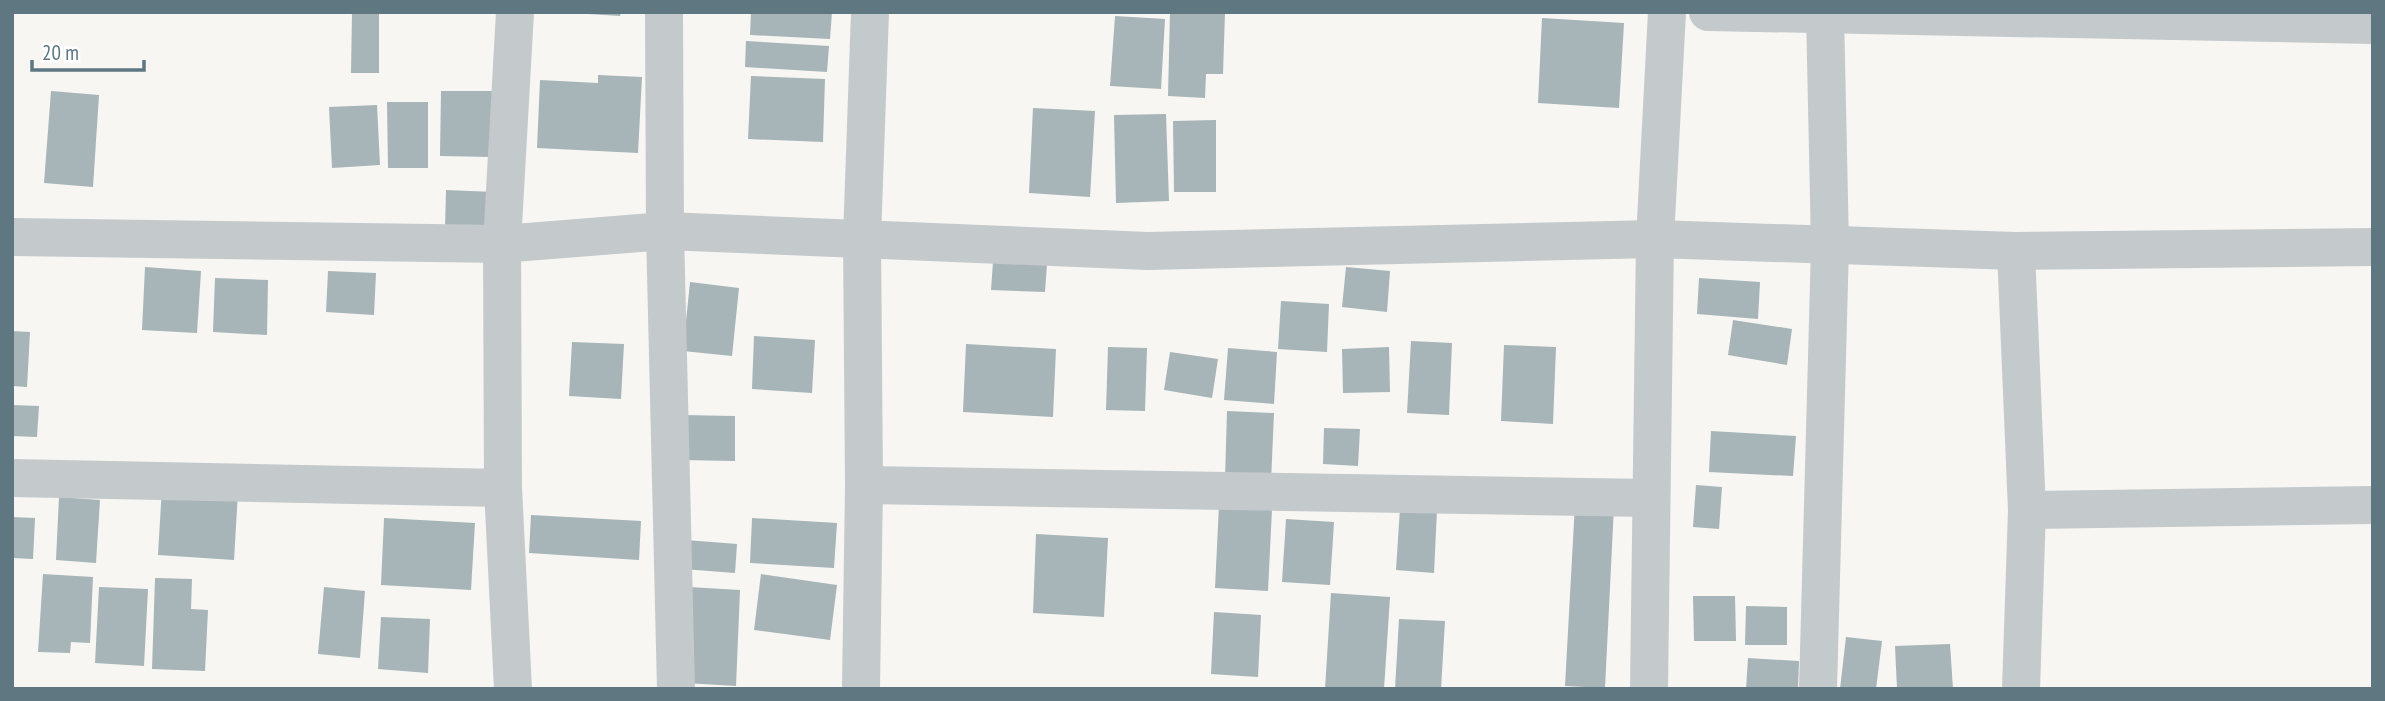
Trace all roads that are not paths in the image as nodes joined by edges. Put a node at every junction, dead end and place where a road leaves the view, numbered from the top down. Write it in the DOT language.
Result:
graph roads {
  1 [pos="515,12"];
  2 [pos="664,12"];
  3 [pos="870,12"];
  4 [pos="1667,12"];
  5 [pos="1708,12"];
  6 [pos="1825,14"];
  7 [pos="2373,26"];
  8 [pos="665,231"];
  9 [pos="12,236"];
  10 [pos="862,239"];
  11 [pos="1656,239"];
  12 [pos="502,244"];
  13 [pos="1830,246"];
  14 [pos="2373,247"];
  15 [pos="2016,251"];
  16 [pos="12,478"];
  17 [pos="864,485"];
  18 [pos="503,488"];
  19 [pos="1649,498"];
  20 [pos="2373,505"];
  21 [pos="2027,509"];
  22 [pos="513,689"];
  23 [pos="676,689"];
  24 [pos="861,689"];
  25 [pos="1649,689"];
  26 [pos="1818,689"];
  27 [pos="2021,689"];
  1 -- 12 [label="street"];
  2 -- 8 [label="street"];
  3 -- 10 [label="street"];
  4 -- 11 [label="street"];
  5 -- 6 [label="street"];
  6 -- 7 [label="street"];
  6 -- 13 [label="street"];
  8 -- 10 [label="street"];
  8 -- 12 [label="street"];
  8 -- 23 [label="street"];
  9 -- 12 [label="street"];
  10 -- 11 [label="street"];
  10 -- 17 [label="street"];
  11 -- 13 [label="street"];
  11 -- 19 [label="street"];
  12 -- 18 [label="street"];
  13 -- 15 [label="street"];
  13 -- 26 [label="street"];
  14 -- 15 [label="street"];
  15 -- 21 [label="street"];
  16 -- 18 [label="street"];
  17 -- 19 [label="street"];
  17 -- 24 [label="street"];
  18 -- 22 [label="street"];
  19 -- 25 [label="street"];
  20 -- 21 [label="street"];
  21 -- 27 [label="street"];
}
